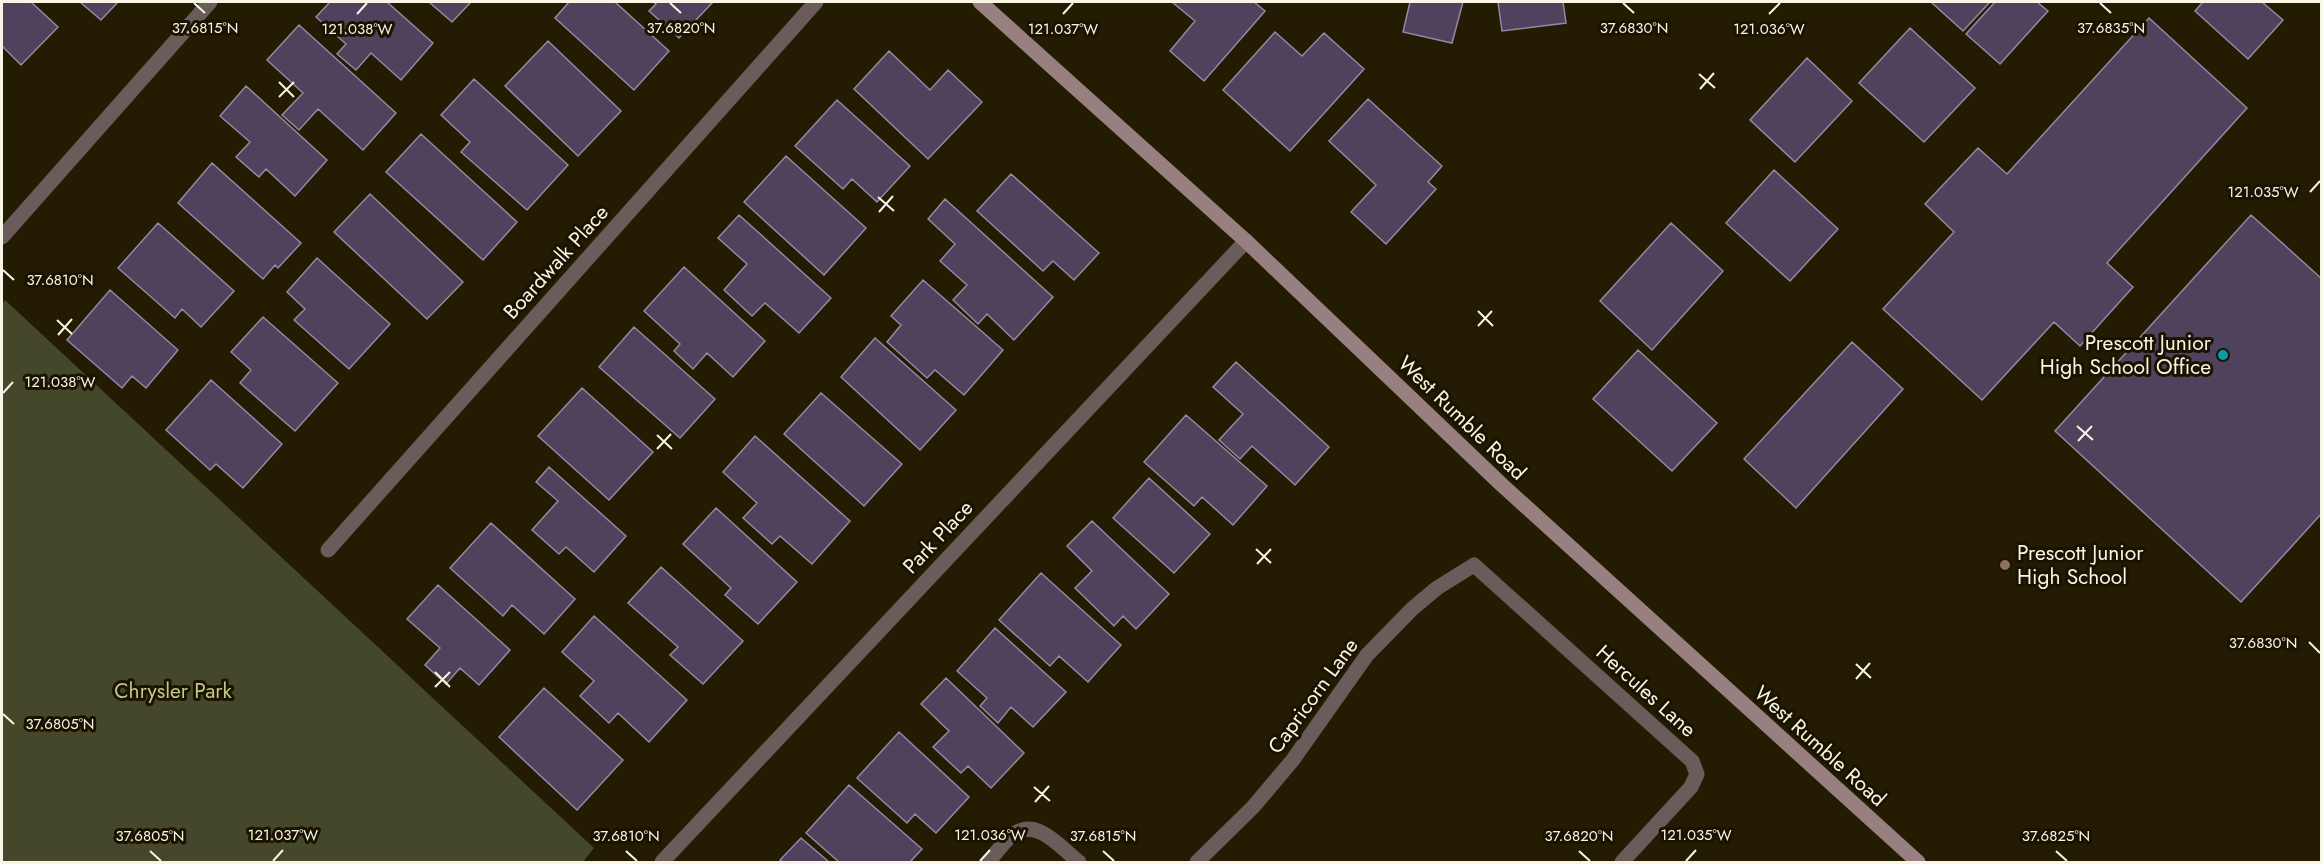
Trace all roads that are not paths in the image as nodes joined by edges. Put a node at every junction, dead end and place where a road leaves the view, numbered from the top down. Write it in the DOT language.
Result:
graph roads {
  1 [pos="210,2"];
  2 [pos="816,2"];
  3 [pos="980,2"];
  4 [pos="2,237"];
  5 [pos="1246,241"];
  6 [pos="328,550"];
  7 [pos="1474,565"];
  8 [pos="662,862"];
  9 [pos="988,862"];
  10 [pos="1079,862"];
  11 [pos="1197,862"];
  12 [pos="1622,862"];
  13 [pos="1918,862"];
  1 -- 4 [label="street"];
  2 -- 6 [label="street, Boardwalk Place"];
  3 -- 5 [label="street, West Rumble Road"];
  5 -- 8 [label="street, Park Place"];
  5 -- 13 [label="street, West Rumble Road"];
  7 -- 11 [label="street, Capricorn Lane"];
  7 -- 12 [label="street, Hercules Lane"];
  9 -- 10 [label="street"];
}
